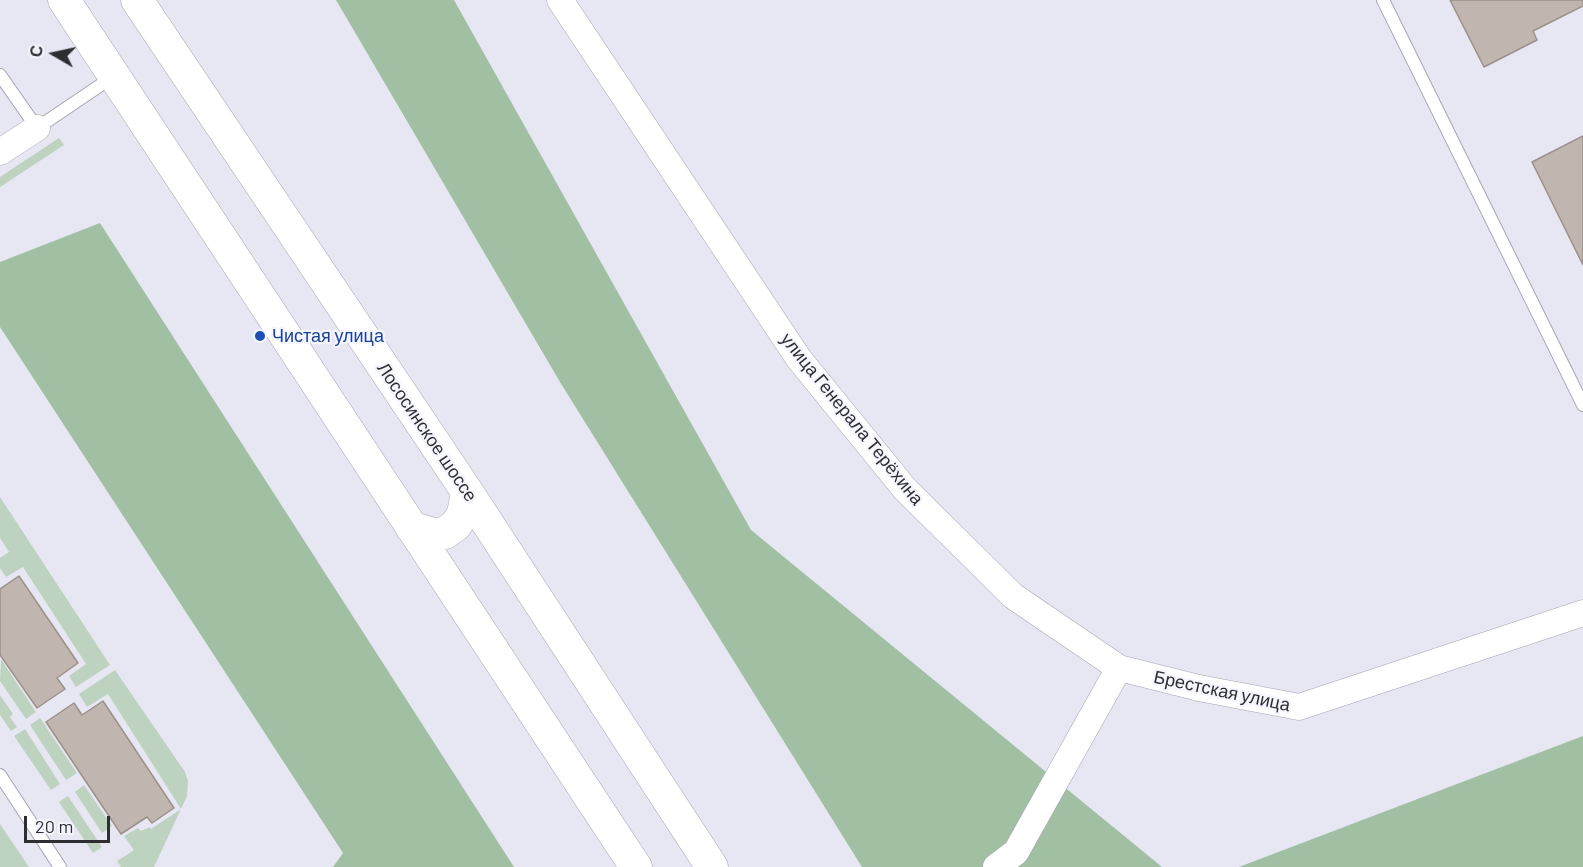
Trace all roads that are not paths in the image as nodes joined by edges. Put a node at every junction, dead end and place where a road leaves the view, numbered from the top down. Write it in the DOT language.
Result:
graph roads {
  1 [pos="64,0"];
  2 [pos="137,0"];
  3 [pos="560,0"];
  4 [pos="1383,0"];
  5 [pos="0,75"];
  6 [pos="114,76"];
  7 [pos="37,128"];
  8 [pos="0,152"];
  9 [pos="1583,405"];
  10 [pos="466,490"];
  11 [pos="411,527"];
  12 [pos="1583,613"];
  13 [pos="1119,668"];
  14 [pos="0,774"];
  15 [pos="60,867"];
  16 [pos="636,867"];
  17 [pos="712,867"];
  18 [pos="996,867"];
  1 -- 6 [label="street"];
  2 -- 10 [label="street, Лососинское шоссе"];
  3 -- 13 [label="street, улица Генерала Терёхина"];
  4 -- 9 [label="lane"];
  5 -- 7 [label="lane"];
  6 -- 7 [label="lane"];
  6 -- 11 [label="street"];
  7 -- 8 [label="street"];
  10 -- 11 [label="street"];
  10 -- 17 [label="street, Лососинское шоссе"];
  11 -- 16 [label="street"];
  12 -- 13 [label="street, Брестская улица"];
  13 -- 18 [label="street"];
  14 -- 15 [label="lane"];
}
